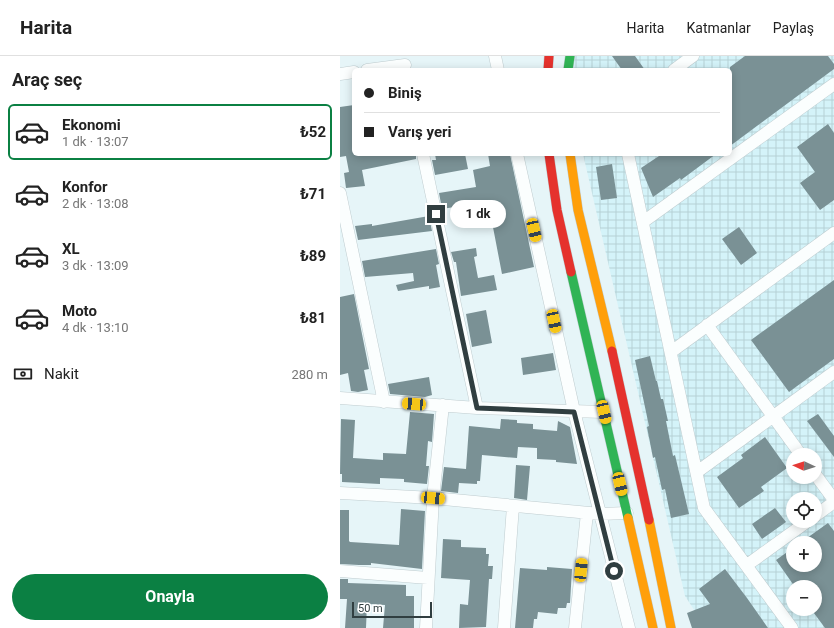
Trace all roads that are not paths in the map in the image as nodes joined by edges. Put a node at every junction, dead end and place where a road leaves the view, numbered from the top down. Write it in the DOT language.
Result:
graph roads {
  1 [pos="495,56"];
  2 [pos="549,56"];
  3 [pos="570,56"];
  4 [pos="693,56"];
  5 [pos="404,64"];
  6 [pos="379,68"];
  7 [pos="498,68"];
  8 [pos="548,68"];
  9 [pos="568,68"];
  10 [pos="677,68"];
  11 [pos="352,72"];
  12 [pos="340,74"];
  13 [pos="834,84"];
  14 [pos="423,156"];
  15 [pos="517,156"];
  16 [pos="549,156"];
  17 [pos="570,156"];
  18 [pos="628,156"];
  19 [pos="340,193"];
  20 [pos="643,222"];
  21 [pos="834,234"];
  22 [pos="707,325"];
  23 [pos="671,352"];
  24 [pos="834,372"];
  25 [pos="340,398"];
  26 [pos="384,402"];
  27 [pos="443,406"];
  28 [pos="477,408"];
  29 [pos="574,412"];
  30 [pos="604,412"];
  31 [pos="773,416"];
  32 [pos="796,448"];
  33 [pos="697,472"];
  34 [pos="822,484"];
  35 [pos="340,493"];
  36 [pos="433,498"];
  37 [pos="834,501"];
  38 [pos="513,506"];
  39 [pos="822,510"];
  40 [pos="587,513"];
  41 [pos="627,513"];
  42 [pos="600,514"];
  43 [pos="798,528"];
  44 [pos="747,565"];
  45 [pos="340,571"];
  46 [pos="428,578"];
  47 [pos="426,628"];
  48 [pos="504,628"];
  49 [pos="575,628"];
  50 [pos="628,628"];
  51 [pos="653,628"];
  52 [pos="671,628"];
  53 [pos="792,628"];
  1 -- 7 [label="street"];
  2 -- 8 [label="main road"];
  3 -- 9 [label="main road"];
  4 -- 10 [label="street"];
  5 -- 6 [label="street"];
  11 -- 12 [label="street"];
  13 -- 20 [label="street"];
  14 -- 28 [label="street"];
  15 -- 29 [label="street"];
  16 -- 30 [label="main road"];
  17 -- 52 [label="main road"];
  18 -- 20 [label="street"];
  19 -- 26 [label="street"];
  20 -- 23 [label="street"];
  21 -- 22 [label="street"];
  22 -- 23 [label="street"];
  22 -- 31 [label="street"];
  23 -- 33 [label="street"];
  24 -- 31 [label="street"];
  25 -- 26 [label="street"];
  26 -- 27 [label="street"];
  27 -- 28 [label="street"];
  27 -- 36 [label="street"];
  28 -- 29 [label="street"];
  29 -- 30 [label="street"];
  29 -- 42 [label="street"];
  30 -- 41 [label="main road"];
  31 -- 32 [label="street"];
  31 -- 33 [label="street"];
  33 -- 44 [label="street"];
  34 -- 37 [label="street"];
  35 -- 36 [label="street"];
  36 -- 38 [label="street"];
  36 -- 46 [label="street"];
  37 -- 39 [label="street"];
  38 -- 40 [label="street"];
  38 -- 48 [label="street"];
  40 -- 42 [label="street"];
  40 -- 49 [label="street"];
  41 -- 42 [label="street"];
  41 -- 51 [label="main road"];
  42 -- 50 [label="street"];
  43 -- 44 [label="street"];
  44 -- 53 [label="street"];
  45 -- 46 [label="street"];
  46 -- 47 [label="street"];
}
